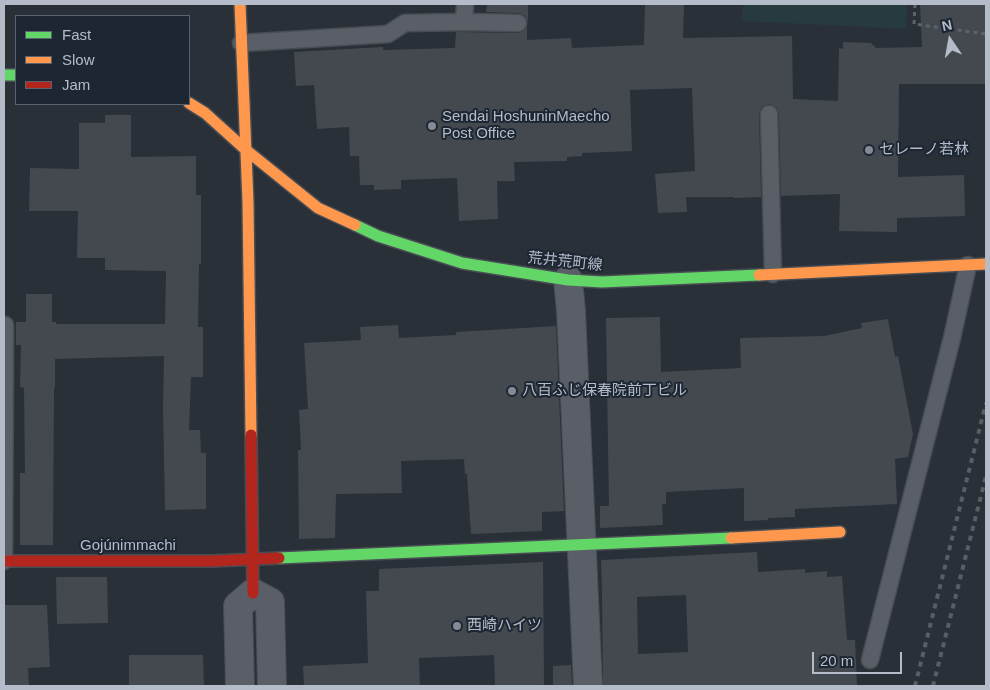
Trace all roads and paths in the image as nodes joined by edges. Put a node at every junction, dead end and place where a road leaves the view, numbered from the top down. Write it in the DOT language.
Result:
graph roads {
  1 [pos="240,4"];
  2 [pos="465,4"];
  3 [pos="915,4"];
  4 [pos="464,22"];
  5 [pos="518,23"];
  6 [pos="986,34"];
  7 [pos="241,43"];
  8 [pos="190,104"];
  9 [pos="769,114"];
  10 [pos="246,150"];
  11 [pos="986,264"];
  12 [pos="968,265"];
  13 [pos="773,274"];
  14 [pos="568,280"];
  15 [pos="5,325"];
  16 [pos="840,532"];
  17 [pos="582,546"];
  18 [pos="252,559"];
  19 [pos="4,561"];
  20 [pos="253,593"];
  21 [pos="870,660"];
  22 [pos="240,686"];
  23 [pos="272,686"];
  24 [pos="588,686"];
  1 -- 7 [label="street"];
  2 -- 4 [label="lane"];
  3 -- 6 [label="path"];
  4 -- 5 [label="lane"];
  4 -- 7 [label="lane"];
  7 -- 10 [label="street"];
  8 -- 10 [label="street, 荒井荒町線"];
  9 -- 13 [label="lane"];
  10 -- 14 [label="street, 荒井荒町線"];
  10 -- 18 [label="street"];
  11 -- 12 [label="street, 荒井荒町線"];
  12 -- 13 [label="street, 荒井荒町線"];
  12 -- 21 [label="lane"];
  13 -- 14 [label="street, 荒井荒町線"];
  14 -- 17 [label="street"];
  15 -- 19 [label="lane"];
  16 -- 17 [label="street, Gojúnimmachi"];
  17 -- 18 [label="street, Gojúnimmachi"];
  17 -- 24 [label="street"];
  18 -- 19 [label="street, Gojúnimmachi"];
  18 -- 20 [label="street"];
  20 -- 22 [label="street"];
  20 -- 23 [label="street"];
}
